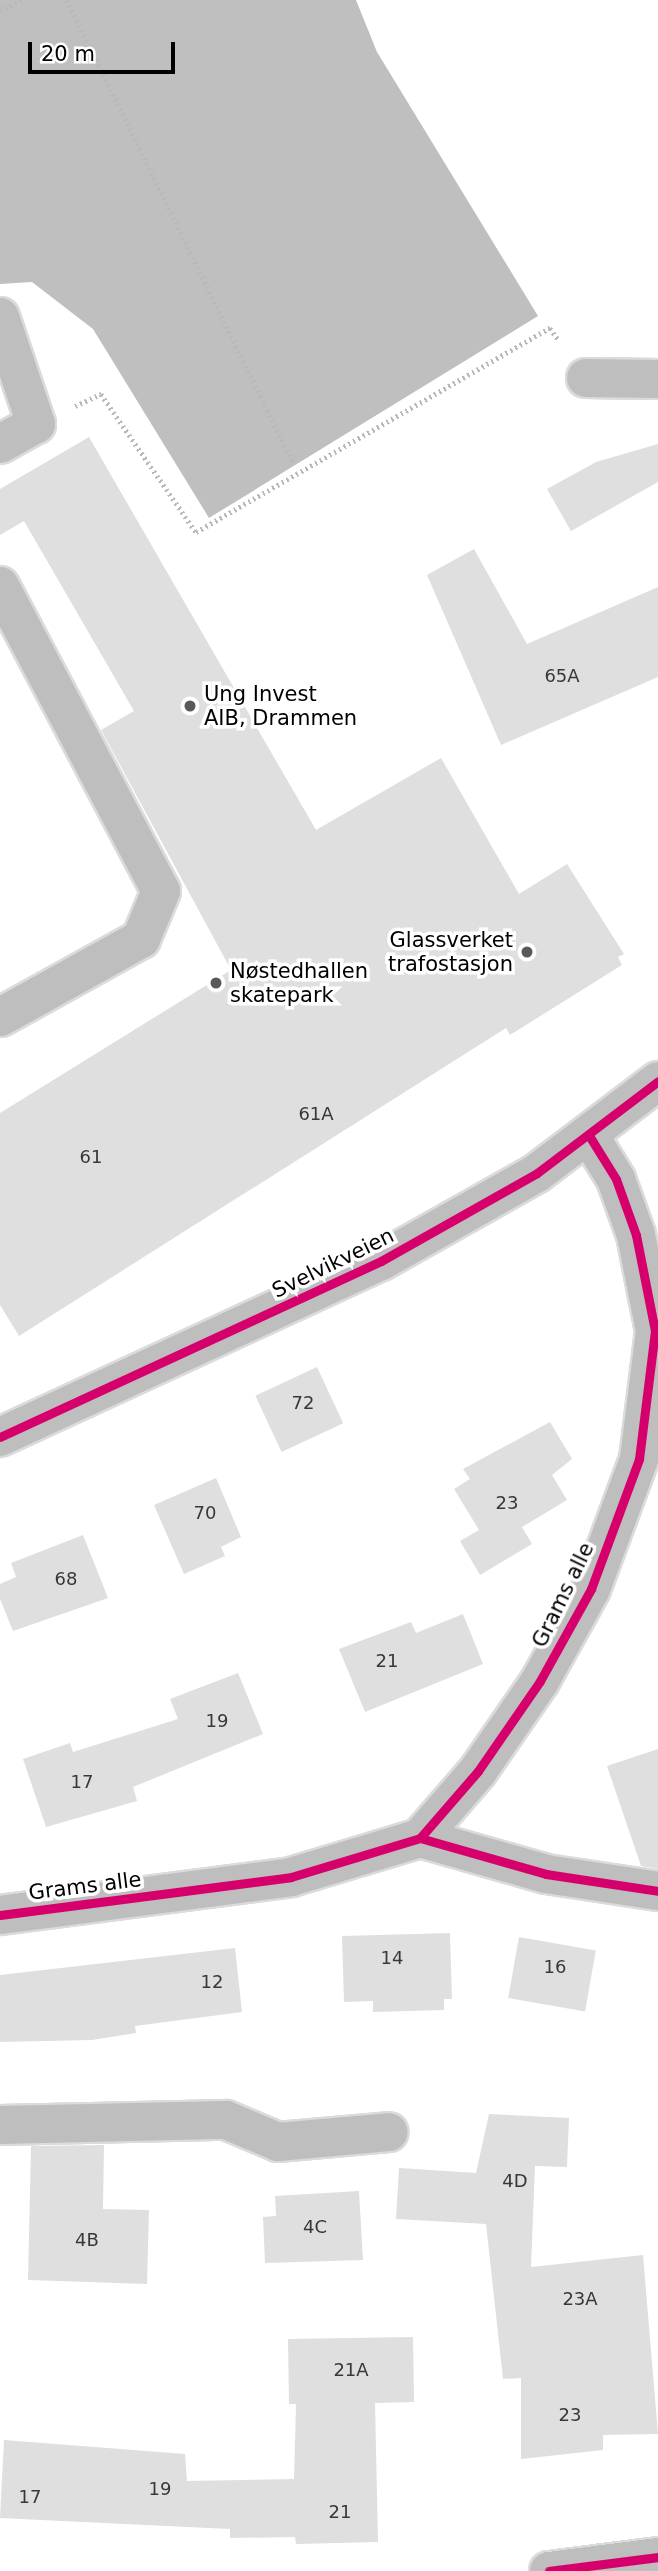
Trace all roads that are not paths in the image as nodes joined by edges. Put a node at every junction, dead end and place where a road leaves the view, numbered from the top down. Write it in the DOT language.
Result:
graph roads {
  1 [pos="0,317"];
  2 [pos="586,378"];
  3 [pos="658,379"];
  4 [pos="0,444"];
  5 [pos="0,586"];
  6 [pos="0,1017"];
  7 [pos="658,1082"];
  8 [pos="590,1137"];
  9 [pos="657,1332"];
  10 [pos="0,1437"];
  11 [pos="420,1838"];
  12 [pos="658,1891"];
  13 [pos="0,1915"];
  14 [pos="0,2125"];
  15 [pos="389,2132"];
  16 [pos="658,2557"];
  17 [pos="549,2571"];
  1 -- 4 [label="street"];
  2 -- 3 [label="street"];
  5 -- 6 [label="street"];
  7 -- 8 [label="street, Svelvikveien"];
  8 -- 9 [label="street, Grams alle"];
  8 -- 10 [label="street, Svelvikveien"];
  9 -- 11 [label="street, Grams alle"];
  11 -- 12 [label="street"];
  11 -- 13 [label="street, Grams alle"];
  14 -- 15 [label="street"];
  16 -- 17 [label="street"];
}
